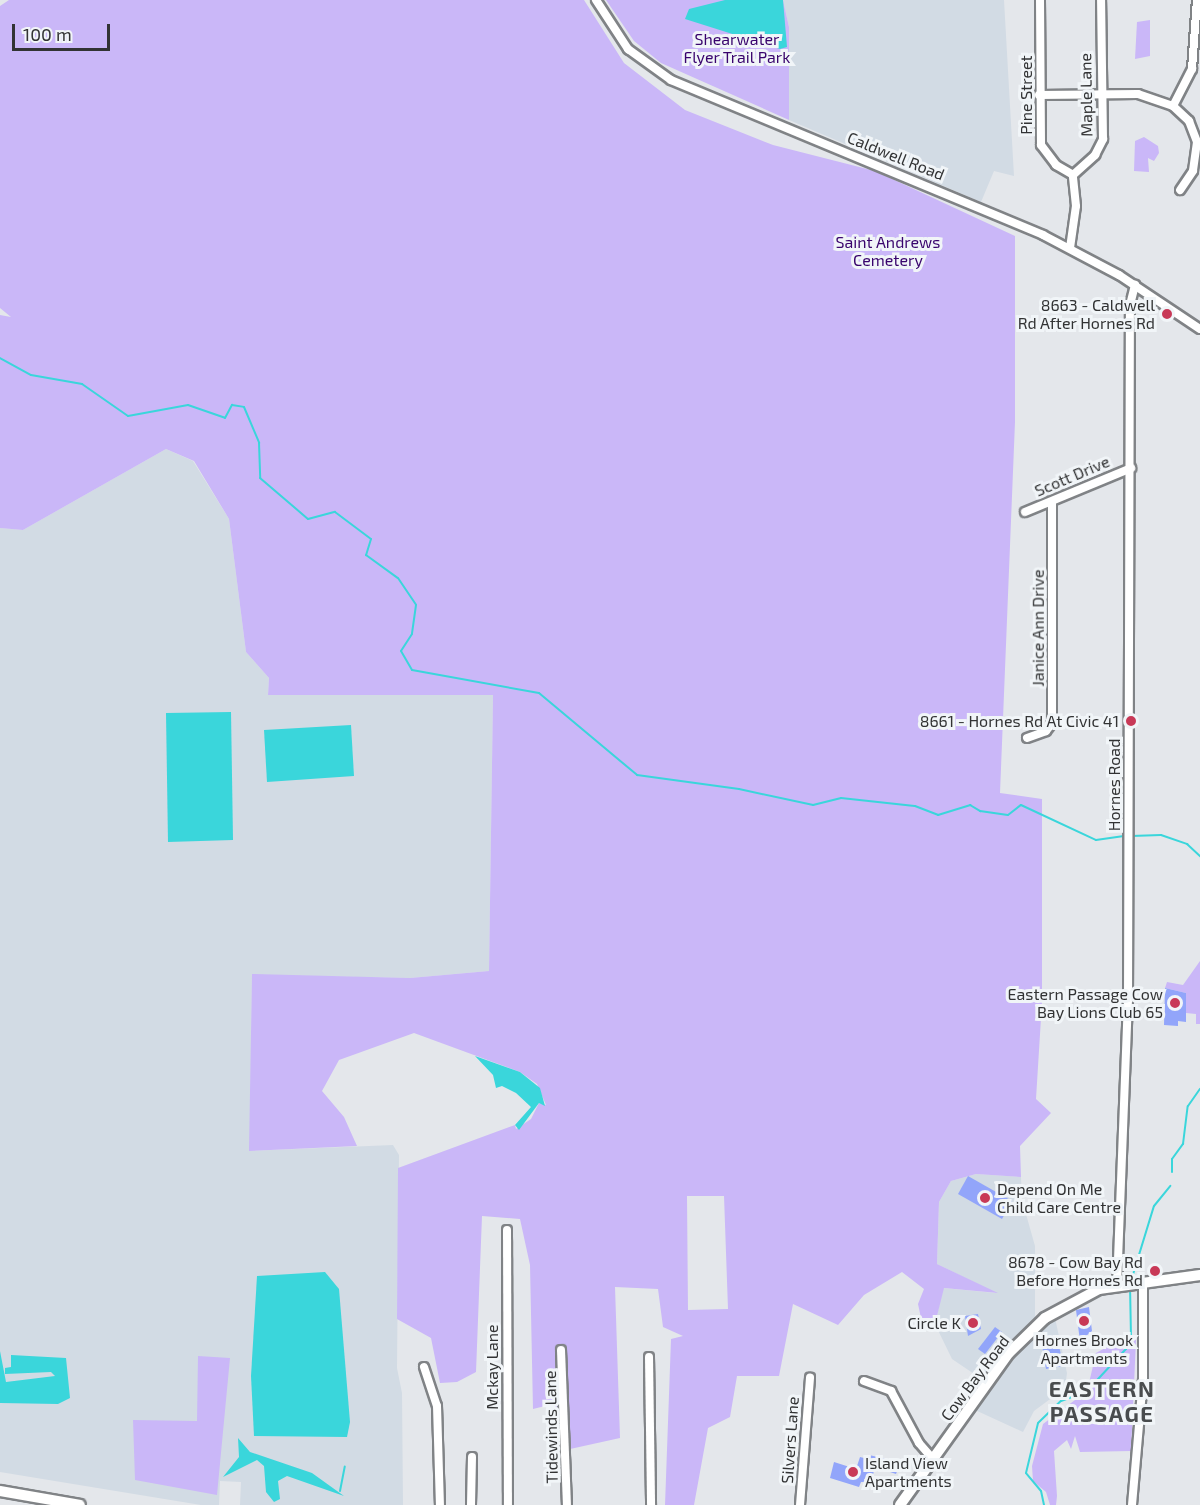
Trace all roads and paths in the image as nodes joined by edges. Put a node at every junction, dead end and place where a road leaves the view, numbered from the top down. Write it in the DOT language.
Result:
graph roads {
  1 [pos="596,0"];
  2 [pos="1040,0"];
  3 [pos="1101,0"];
  4 [pos="1197,0"];
  5 [pos="1039,95"];
  6 [pos="1101,96"];
  7 [pos="1173,106"];
  8 [pos="1072,175"];
  9 [pos="1180,190"];
  10 [pos="1070,248"];
  11 [pos="1135,285"];
  12 [pos="1200,329"];
  13 [pos="1131,468"];
  14 [pos="1052,502"];
  15 [pos="1025,512"];
  16 [pos="1027,738"];
  17 [pos="507,1230"];
  18 [pos="1200,1275"];
  19 [pos="1131,1284"];
  20 [pos="561,1350"];
  21 [pos="649,1357"];
  22 [pos="424,1367"];
  23 [pos="810,1377"];
  24 [pos="864,1381"];
  25 [pos="472,1457"];
  26 [pos="933,1459"];
  27 [pos="0,1491"];
  28 [pos="80,1505"];
  29 [pos="440,1505"];
  30 [pos="471,1505"];
  31 [pos="508,1505"];
  32 [pos="567,1505"];
  33 [pos="651,1505"];
  34 [pos="800,1505"];
  35 [pos="900,1505"];
  36 [pos="1132,1505"];
  1 -- 10 [label="street, Caldwell Road"];
  2 -- 5 [label="street, Pine Street"];
  3 -- 6 [label="street, Maple Lane"];
  4 -- 7 [label="street"];
  5 -- 6 [label="street"];
  5 -- 8 [label="street, Pine Street"];
  6 -- 7 [label="street"];
  6 -- 8 [label="street, Maple Lane"];
  7 -- 9 [label="street"];
  8 -- 10 [label="street"];
  10 -- 11 [label="street, Caldwell Road"];
  11 -- 12 [label="street, Caldwell Road"];
  11 -- 13 [label="street, Hornes Road"];
  13 -- 14 [label="street, Scott Drive"];
  13 -- 19 [label="street, Hornes Road"];
  14 -- 15 [label="street, Scott Drive"];
  14 -- 16 [label="street, Janice Ann Drive"];
  17 -- 31 [label="street, Mckay Lane"];
  18 -- 19 [label="main road, Cow Bay Road"];
  19 -- 26 [label="main road, Cow Bay Road"];
  19 -- 36 [label="street, Hornes Road"];
  20 -- 32 [label="street, Tidewinds Lane"];
  21 -- 33 [label="street"];
  22 -- 29 [label="street"];
  23 -- 34 [label="street, Silvers Lane"];
  24 -- 26 [label="street"];
  25 -- 30 [label="street"];
  26 -- 35 [label="main road, Cow Bay Road"];
  27 -- 28 [label="main road"];
}
